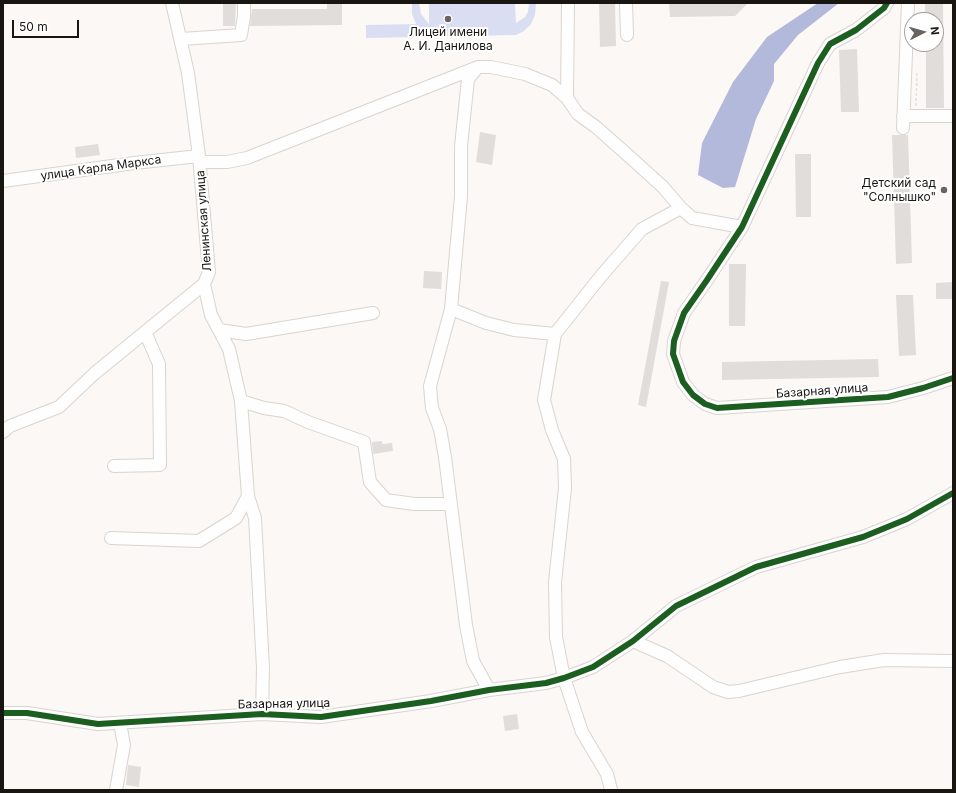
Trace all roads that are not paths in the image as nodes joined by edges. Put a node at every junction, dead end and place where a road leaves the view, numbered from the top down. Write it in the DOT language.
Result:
graph roads {
  1 [pos="172,3"];
  2 [pos="244,3"];
  3 [pos="568,3"];
  4 [pos="626,3"];
  5 [pos="887,3"];
  6 [pos="908,3"];
  7 [pos="627,35"];
  8 [pos="181,39"];
  9 [pos="478,67"];
  10 [pos="567,98"];
  11 [pos="904,116"];
  12 [pos="953,116"];
  13 [pos="903,128"];
  14 [pos="200,159"];
  15 [pos="3,182"];
  16 [pos="681,208"];
  17 [pos="742,227"];
  18 [pos="204,284"];
  19 [pos="450,309"];
  20 [pos="373,313"];
  21 [pos="219,330"];
  22 [pos="145,332"];
  23 [pos="555,334"];
  24 [pos="953,378"];
  25 [pos="241,401"];
  26 [pos="3,432"];
  27 [pos="114,466"];
  28 [pos="953,493"];
  29 [pos="248,496"];
  30 [pos="451,504"];
  31 [pos="111,538"];
  32 [pos="633,641"];
  33 [pos="952,660"];
  34 [pos="564,678"];
  35 [pos="489,690"];
  36 [pos="3,713"];
  37 [pos="262,714"];
  38 [pos="120,723"];
  39 [pos="116,790"];
  40 [pos="611,790"];
  1 -- 8 [label="street, Ленинская улица"];
  2 -- 8 [label="street"];
  3 -- 10 [label="street"];
  4 -- 7 [label="street"];
  5 -- 17 [label="street"];
  6 -- 11 [label="street"];
  8 -- 14 [label="street, Ленинская улица"];
  9 -- 10 [label="street"];
  9 -- 14 [label="street, улица Карла Маркса"];
  9 -- 19 [label="street"];
  10 -- 16 [label="street"];
  11 -- 12 [label="street"];
  11 -- 13 [label="street"];
  14 -- 15 [label="street, улица Карла Маркса"];
  14 -- 18 [label="street, Ленинская улица"];
  16 -- 17 [label="street"];
  16 -- 23 [label="street"];
  17 -- 24 [label="street, Базарная улица"];
  18 -- 21 [label="street"];
  18 -- 22 [label="street, Ленинская улица"];
  19 -- 23 [label="street"];
  19 -- 30 [label="street"];
  20 -- 21 [label="street"];
  21 -- 25 [label="street"];
  22 -- 26 [label="street, Ленинская улица"];
  22 -- 27 [label="street"];
  23 -- 34 [label="street"];
  25 -- 29 [label="street"];
  25 -- 30 [label="street"];
  28 -- 32 [label="street, Базарная улица"];
  29 -- 31 [label="street"];
  29 -- 37 [label="street"];
  30 -- 35 [label="street"];
  32 -- 33 [label="street"];
  32 -- 34 [label="street, Базарная улица"];
  34 -- 35 [label="street, Базарная улица"];
  34 -- 40 [label="street"];
  35 -- 37 [label="street, Базарная улица"];
  36 -- 38 [label="street, Базарная улица"];
  37 -- 38 [label="street, Базарная улица"];
  38 -- 39 [label="street"];
}
